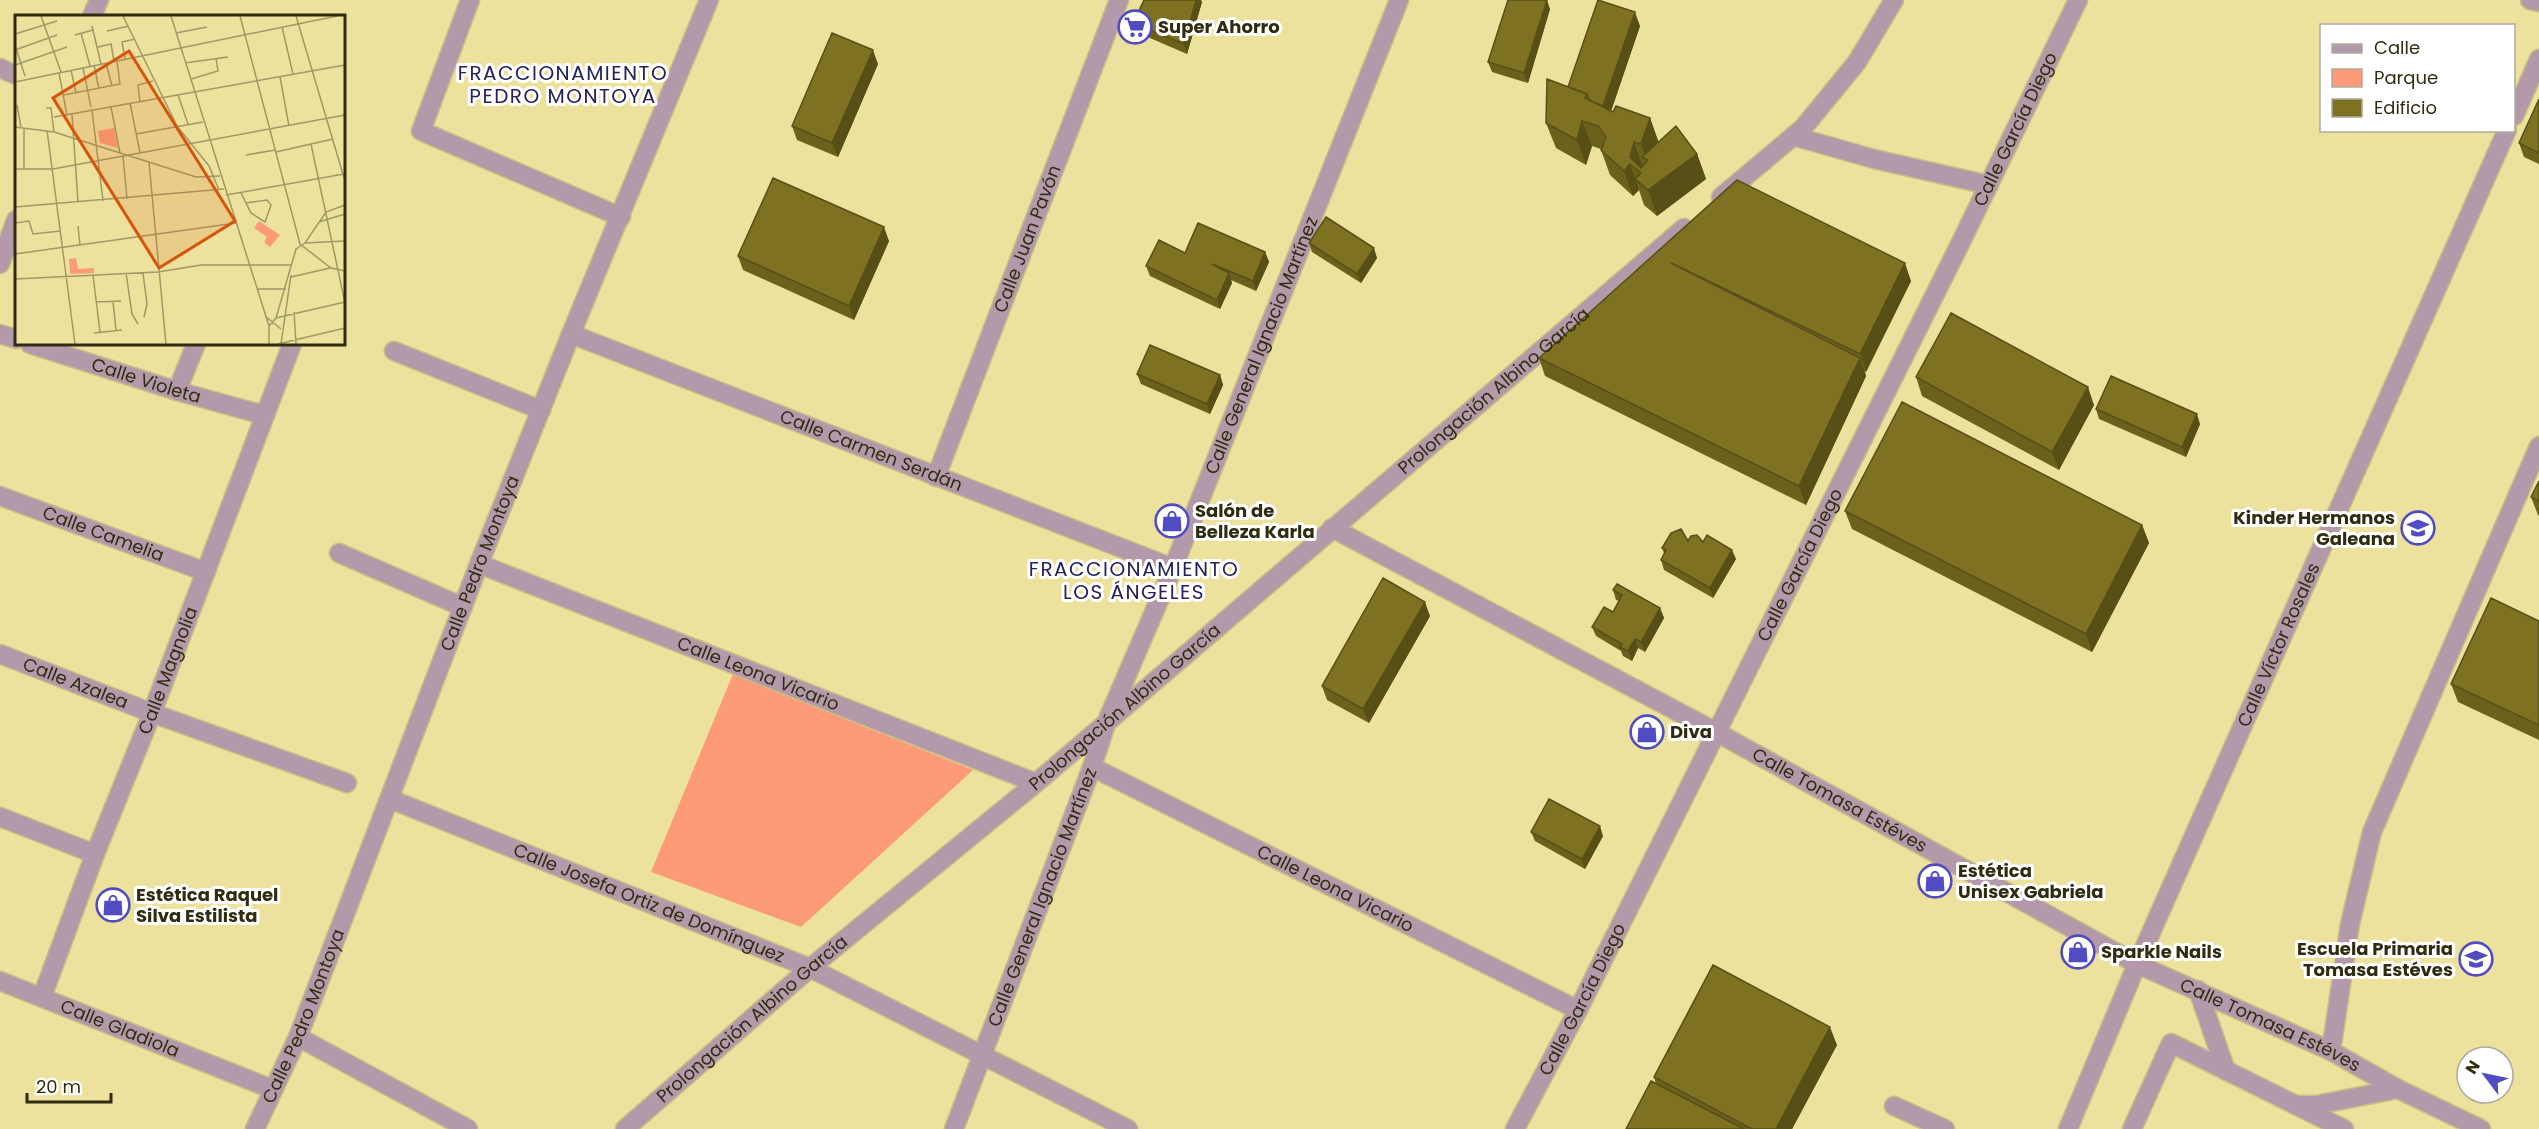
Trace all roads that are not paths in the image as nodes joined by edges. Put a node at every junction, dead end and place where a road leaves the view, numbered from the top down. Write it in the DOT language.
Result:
graph roads {
  1 [pos="99,0"];
  2 [pos="470,0"];
  3 [pos="709,0"];
  4 [pos="1119,0"];
  5 [pos="1399,0"];
  6 [pos="1894,0"];
  7 [pos="2078,0"];
  8 [pos="2530,0"];
  9 [pos="2539,2"];
  10 [pos="92,15"];
  11 [pos="2539,59"];
  12 [pos="0,68"];
  13 [pos="15,75"];
  14 [pos="2515,114"];
  15 [pos="2506,132"];
  16 [pos="1793,136"];
  17 [pos="1989,185"];
  18 [pos="1712,205"];
  19 [pos="621,217"];
  20 [pos="1694,220"];
  21 [pos="10,224"];
  22 [pos="0,264"];
  23 [pos="0,334"];
  24 [pos="571,334"];
  25 [pos="15,339"];
  26 [pos="33,345"];
  27 [pos="196,345"];
  28 [pos="292,345"];
  29 [pos="394,351"];
  30 [pos="177,391"];
  31 [pos="541,410"];
  32 [pos="264,415"];
  33 [pos="2539,446"];
  34 [pos="936,477"];
  35 [pos="0,496"];
  36 [pos="1332,528"];
  37 [pos="339,553"];
  38 [pos="479,564"];
  39 [pos="1173,568"];
  40 [pos="206,572"];
  41 [pos="464,607"];
  42 [pos="0,654"];
  43 [pos="152,713"];
  44 [pos="1107,721"];
  45 [pos="1716,732"];
  46 [pos="1092,767"];
  47 [pos="347,783"];
  48 [pos="1036,783"];
  49 [pos="390,799"];
  50 [pos="0,817"];
  51 [pos="95,854"];
  52 [pos="2137,964"];
  53 [pos="810,968"];
  54 [pos="0,981"];
  55 [pos="2198,990"];
  56 [pos="42,997"];
  57 [pos="1578,1010"];
  58 [pos="297,1037"];
  59 [pos="2331,1051"];
  60 [pos="984,1055"];
  61 [pos="2226,1071"];
  62 [pos="272,1089"];
  63 [pos="2398,1089"];
  64 [pos="2294,1105"];
  65 [pos="1894,1106"];
  66 [pos="255,1129"];
  67 [pos="468,1129"];
  68 [pos="625,1129"];
  69 [pos="954,1129"];
  70 [pos="1128,1129"];
  71 [pos="1515,1129"];
  72 [pos="1946,1129"];
  73 [pos="2068,1129"];
  74 [pos="2132,1129"];
  75 [pos="2343,1129"];
  76 [pos="2481,1129"];
  1 -- 10 [label="street"];
  2 -- 19 [label="street"];
  3 -- 19 [label="street, Calle Pedro Montoya"];
  4 -- 34 [label="street, Calle Juan Pavón"];
  5 -- 39 [label="street, Calle General Ignacio Martínez"];
  6 -- 16 [label="street"];
  7 -- 17 [label="street, Calle García Diego"];
  8 -- 9 [label="street"];
  11 -- 14 [label="street"];
  12 -- 13 [label="street"];
  15 -- 52 [label="street, Calle Víctor Rosales"];
  16 -- 17 [label="street"];
  16 -- 18 [label="street"];
  17 -- 45 [label="street, Calle García Diego"];
  19 -- 24 [label="street, Calle Pedro Montoya"];
  20 -- 36 [label="street, Prolongación Albino García"];
  21 -- 22 [label="street"];
  23 -- 25 [label="street"];
  24 -- 31 [label="street, Calle Pedro Montoya"];
  24 -- 34 [label="street, Calle Carmen Serdán"];
  26 -- 30 [label="street, Calle Violeta"];
  27 -- 30 [label="street"];
  28 -- 32 [label="street, Calle Magnolia"];
  29 -- 31 [label="street"];
  30 -- 32 [label="street, Calle Violeta"];
  31 -- 38 [label="street, Calle Pedro Montoya"];
  32 -- 40 [label="street, Calle Magnolia"];
  33 -- 59 [label="street"];
  34 -- 39 [label="street, Calle Carmen Serdán"];
  35 -- 40 [label="street, Calle Camelia"];
  36 -- 44 [label="street, Prolongación Albino García"];
  36 -- 45 [label="street, Calle Tomasa Estéves"];
  37 -- 41 [label="street"];
  38 -- 41 [label="street, Calle Pedro Montoya"];
  38 -- 48 [label="street, Calle Leona Vicario"];
  39 -- 44 [label="street, Calle General Ignacio Martínez"];
  40 -- 43 [label="street, Calle Magnolia"];
  41 -- 49 [label="street, Calle Pedro Montoya"];
  42 -- 43 [label="street, Calle Azalea"];
  43 -- 47 [label="street"];
  43 -- 51 [label="street, Calle Magnolia"];
  44 -- 46 [label="street, Calle General Ignacio Martínez"];
  44 -- 48 [label="street, Prolongación Albino García"];
  45 -- 52 [label="street, Calle Tomasa Estéves"];
  45 -- 57 [label="street, Calle García Diego"];
  46 -- 57 [label="street, Calle Leona Vicario"];
  46 -- 60 [label="street, Calle General Ignacio Martínez"];
  48 -- 53 [label="street, Prolongación Albino García"];
  49 -- 53 [label="street, Calle Josefa Ortiz de Domínguez"];
  49 -- 58 [label="street, Calle Pedro Montoya"];
  50 -- 51 [label="street"];
  51 -- 56 [label="street, Calle Magnolia"];
  52 -- 55 [label="street, Calle Tomasa Estéves"];
  52 -- 73 [label="street, Calle Víctor Rosales"];
  53 -- 60 [label="street, Calle Josefa Ortiz de Domínguez"];
  53 -- 68 [label="street, Prolongación Albino García"];
  54 -- 56 [label="street, Calle Gladiola"];
  55 -- 59 [label="street, Calle Tomasa Estéves"];
  55 -- 61 [label="street"];
  56 -- 62 [label="street, Calle Gladiola"];
  57 -- 71 [label="street, Calle García Diego"];
  58 -- 62 [label="street, Calle Pedro Montoya"];
  58 -- 67 [label="street"];
  59 -- 63 [label="street, Calle Tomasa Estéves"];
  60 -- 69 [label="street, Calle General Ignacio Martínez"];
  60 -- 70 [label="street, Calle Josefa Ortiz de Domínguez"];
  61 -- 64 [label="street"];
  61 -- 74 [label="street"];
  62 -- 66 [label="street, Calle Pedro Montoya"];
  63 -- 64 [label="street"];
  63 -- 76 [label="street, Calle Tomasa Estéves"];
  64 -- 75 [label="street"];
  65 -- 72 [label="street"];
}
